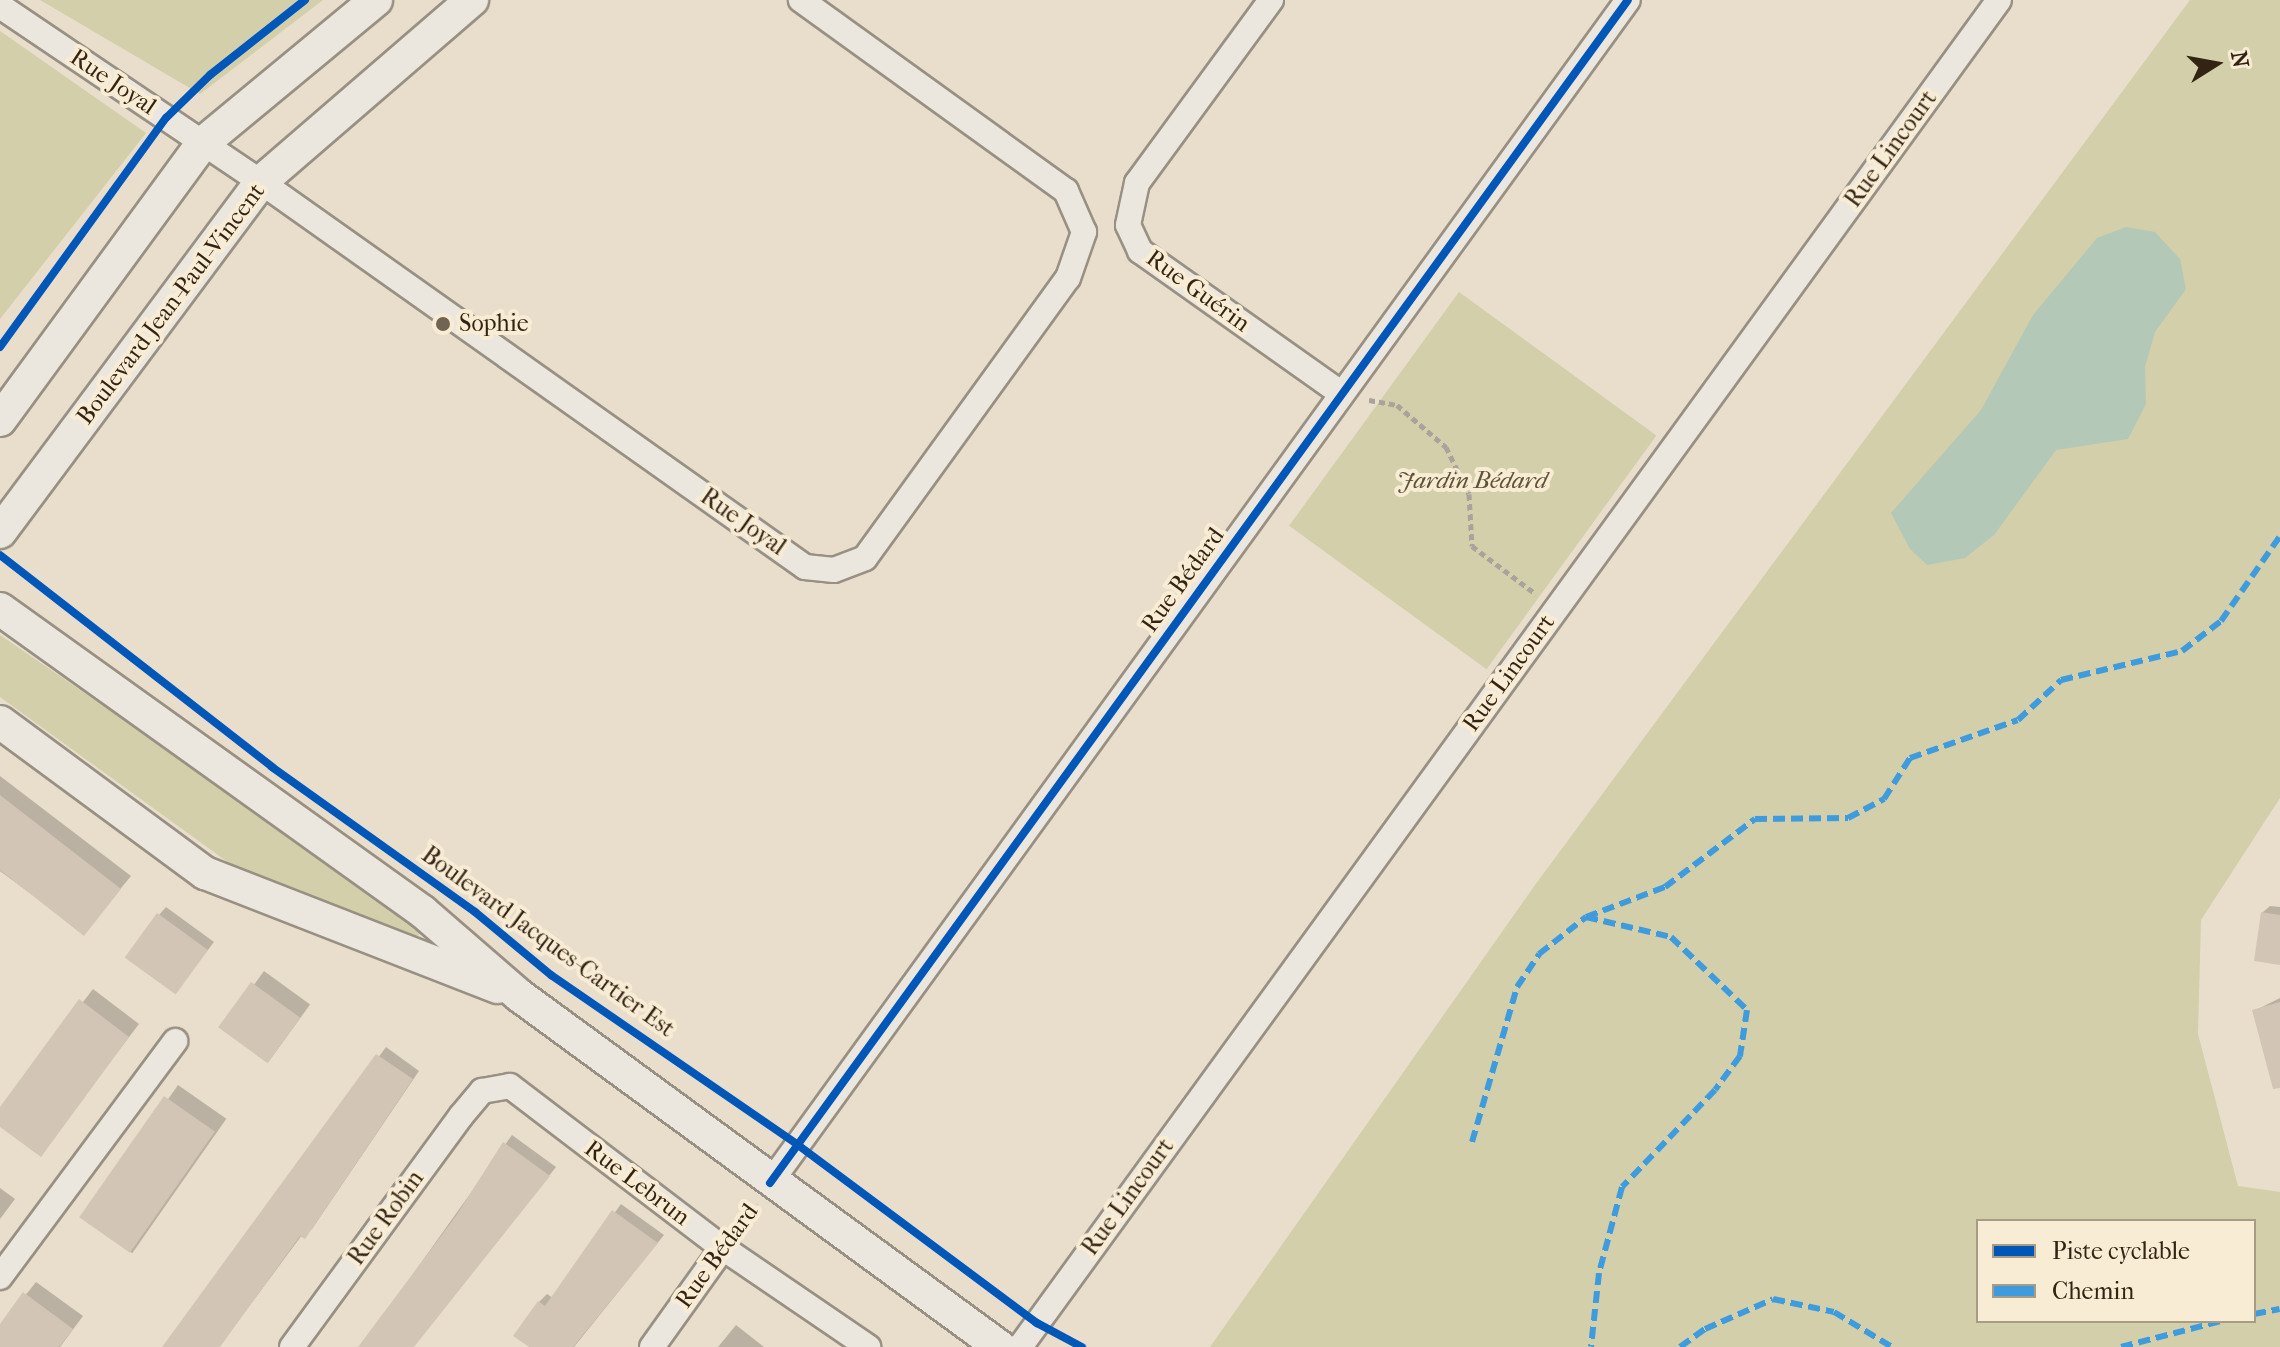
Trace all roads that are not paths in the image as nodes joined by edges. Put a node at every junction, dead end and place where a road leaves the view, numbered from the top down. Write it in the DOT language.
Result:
graph roads {
  1 [pos="376,0"];
  2 [pos="472,0"];
  3 [pos="801,0"];
  4 [pos="1271,0"];
  5 [pos="1628,0"];
  6 [pos="1999,0"];
  7 [pos="0,6"];
  8 [pos="202,144"];
  9 [pos="261,182"];
  10 [pos="1342,394"];
  11 [pos="0,420"];
  12 [pos="0,532"];
  13 [pos="0,609"];
  14 [pos="0,722"];
  15 [pos="520,996"];
  16 [pos="175,1041"];
  17 [pos="482,1091"];
  18 [pos="770,1183"];
  19 [pos="723,1248"];
  20 [pos="0,1277"];
  21 [pos="292,1347"];
  22 [pos="652,1347"];
  23 [pos="868,1347"];
  24 [pos="1000,1347"];
  25 [pos="1020,1347"];
  1 -- 8 [label="main road"];
  2 -- 9 [label="main road, Boulevard Jean-Paul-Vincent"];
  3 -- 9 [label="street, Rue Joyal"];
  4 -- 10 [label="street, Rue Guérin"];
  5 -- 10 [label="street, Rue Bédard"];
  6 -- 25 [label="street, Rue Lincourt"];
  7 -- 8 [label="street, Rue Joyal"];
  8 -- 9 [label="street, Rue Joyal"];
  8 -- 11 [label="main road"];
  9 -- 12 [label="main road, Boulevard Jean-Paul-Vincent"];
  10 -- 18 [label="street, Rue Bédard"];
  13 -- 15 [label="main road, Boulevard Jacques-Cartier Est"];
  14 -- 15 [label="main road, Boulevard Jacques-Cartier Est"];
  15 -- 18 [label="main road, Boulevard Jacques-Cartier Est"];
  16 -- 20 [label="street"];
  17 -- 19 [label="street, Rue Lebrun"];
  17 -- 21 [label="street, Rue Robin"];
  18 -- 24 [label="main road, Boulevard Jacques-Cartier Est"];
  19 -- 22 [label="street, Rue Bédard"];
  19 -- 23 [label="street, Rue Lebrun"];
}
